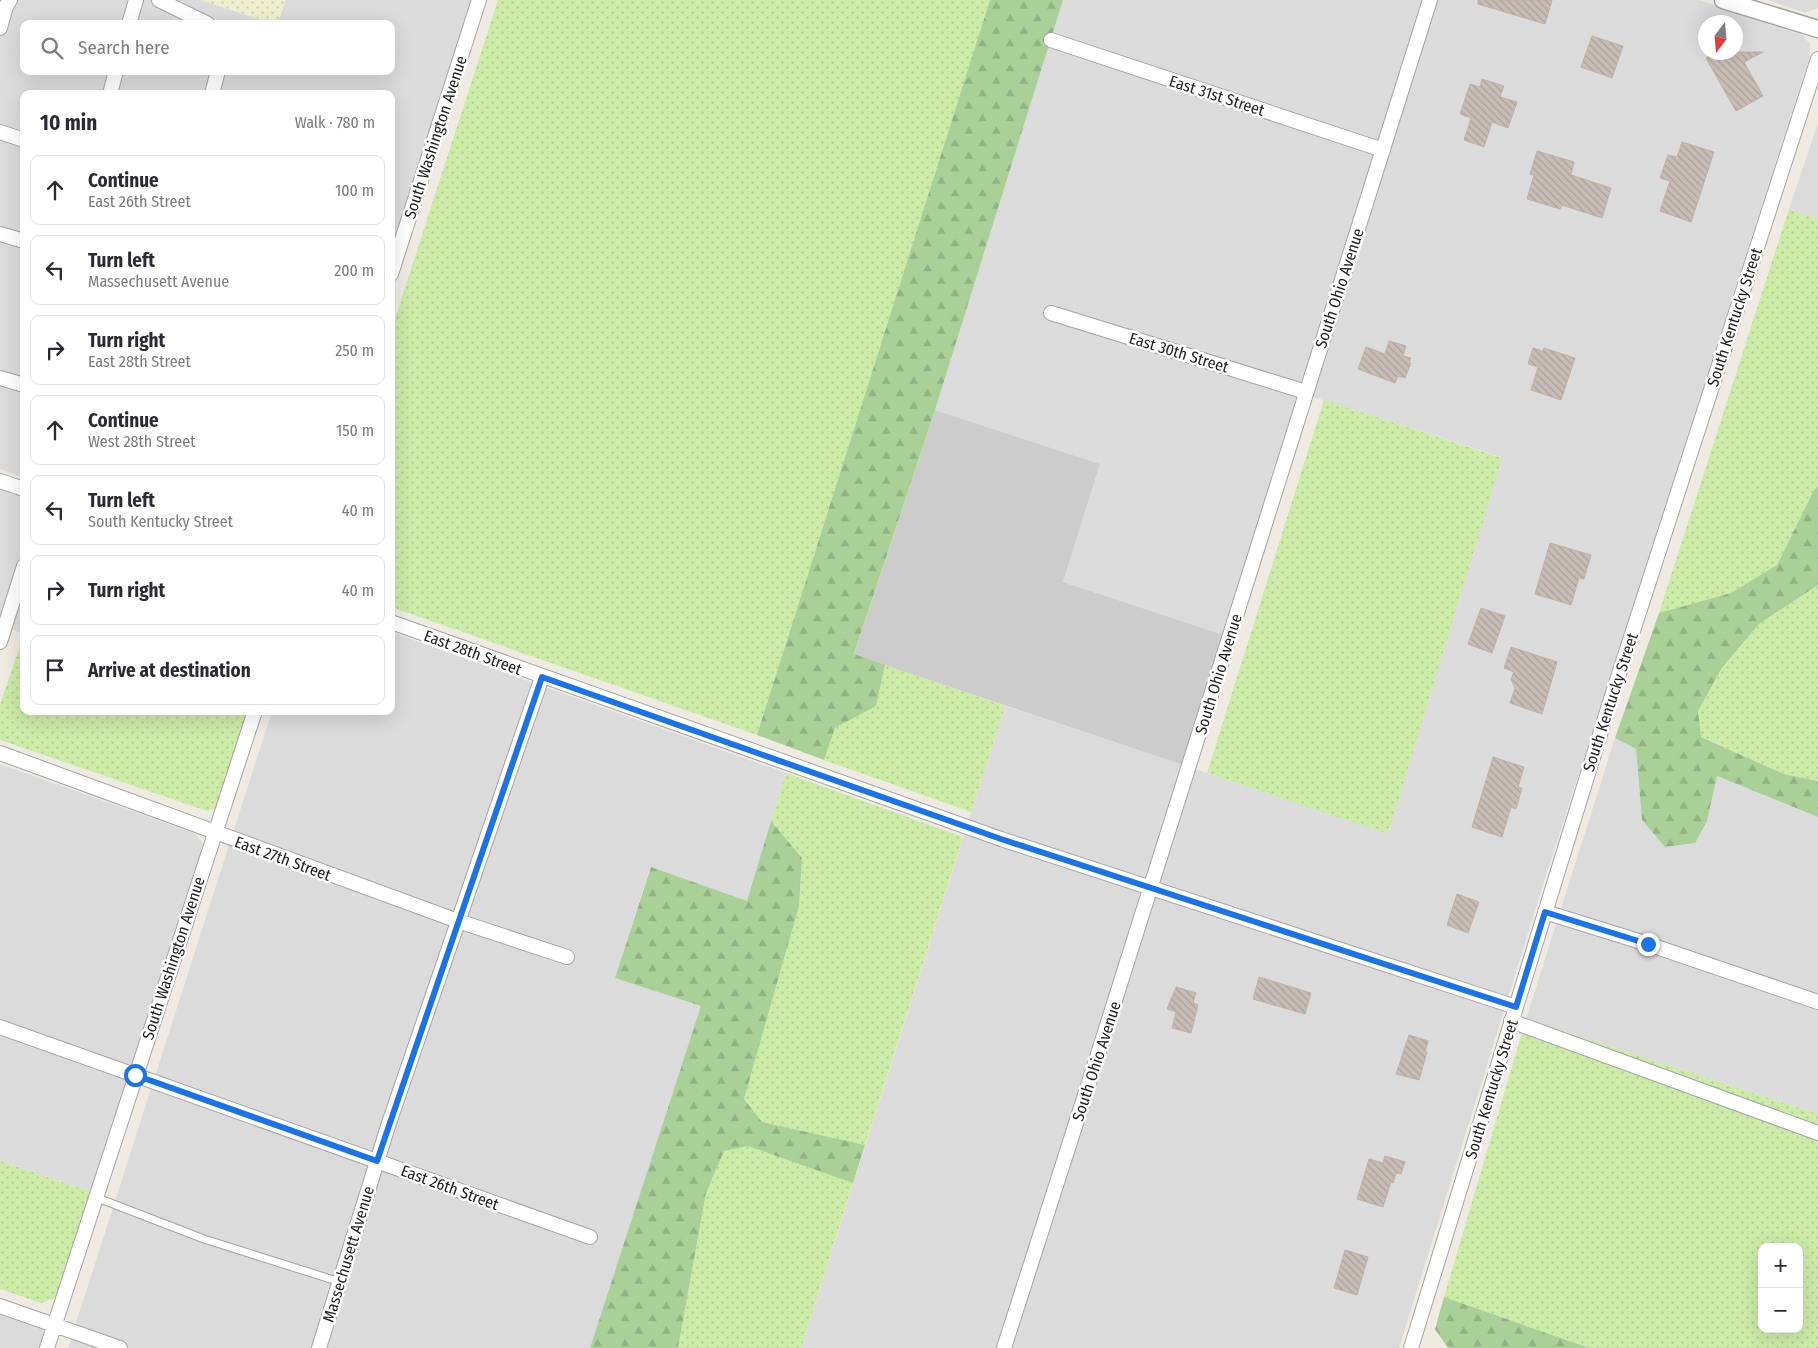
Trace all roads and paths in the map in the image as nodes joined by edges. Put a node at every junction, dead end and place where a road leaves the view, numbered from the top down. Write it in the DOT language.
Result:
graph roads {
  1 [pos="10,0"];
  2 [pos="136,0"];
  3 [pos="159,0"];
  4 [pos="479,0"];
  5 [pos="1430,0"];
  6 [pos="1723,0"];
  7 [pos="1,19"];
  8 [pos="131,20"];
  9 [pos="200,20"];
  10 [pos="1818,29"];
  11 [pos="1051,40"];
  12 [pos="1818,59"];
  13 [pos="115,75"];
  14 [pos="217,75"];
  15 [pos="111,90"];
  16 [pos="213,90"];
  17 [pos="0,132"];
  18 [pos="20,139"];
  19 [pos="1383,150"];
  20 [pos="0,234"];
  21 [pos="20,240"];
  22 [pos="395,262"];
  23 [pos="1051,313"];
  24 [pos="0,378"];
  25 [pos="20,384"];
  26 [pos="1306,392"];
  27 [pos="0,481"];
  28 [pos="20,488"];
  29 [pos="20,579"];
  30 [pos="395,623"];
  31 [pos="0,642"];
  32 [pos="542,677"];
  33 [pos="254,715"];
  34 [pos="0,753"];
  35 [pos="215,833"];
  36 [pos="1150,888"];
  37 [pos="1545,912"];
  38 [pos="458,921"];
  39 [pos="568,958"];
  40 [pos="1818,1002"];
  41 [pos="1516,1007"];
  42 [pos="1511,1021"];
  43 [pos="0,1026"];
  44 [pos="135,1075"];
  45 [pos="1818,1133"];
  46 [pos="377,1161"];
  47 [pos="95,1197"];
  48 [pos="590,1237"];
  49 [pos="340,1282"];
  50 [pos="0,1306"];
  51 [pos="54,1325"];
  52 [pos="47,1348"];
  53 [pos="120,1348"];
  54 [pos="319,1348"];
  55 [pos="1004,1348"];
  56 [pos="1411,1348"];
  1 -- 7 [label="street"];
  2 -- 8 [label="street"];
  3 -- 9 [label="street"];
  4 -- 22 [label="street, South Washington Avenue"];
  5 -- 19 [label="street, South Ohio Avenue"];
  6 -- 10 [label="street"];
  11 -- 19 [label="street, East 31st Street"];
  12 -- 37 [label="street, South Kentucky Street"];
  13 -- 15 [label="street"];
  14 -- 16 [label="street"];
  17 -- 18 [label="street"];
  19 -- 26 [label="street, South Ohio Avenue"];
  20 -- 21 [label="street"];
  23 -- 26 [label="street, East 30th Street"];
  24 -- 25 [label="street"];
  26 -- 36 [label="street, South Ohio Avenue"];
  27 -- 28 [label="street"];
  29 -- 31 [label="street"];
  30 -- 32 [label="street, East 28th Street"];
  32 -- 36 [label="street, East 28th Street"];
  32 -- 38 [label="street, Massechusett Avenue"];
  33 -- 35 [label="street, South Washington Avenue"];
  34 -- 35 [label="street, East 27th Street"];
  35 -- 38 [label="street, East 27th Street"];
  35 -- 44 [label="street, South Washington Avenue"];
  36 -- 41 [label="street, East 28th Street"];
  36 -- 55 [label="street, South Ohio Avenue"];
  37 -- 40 [label="street"];
  37 -- 41 [label="street, South Kentucky Street"];
  38 -- 39 [label="street, East 27th Street"];
  38 -- 46 [label="street, Massechusett Avenue"];
  41 -- 42 [label="street, South Kentucky Street"];
  42 -- 45 [label="street"];
  42 -- 56 [label="street, South Kentucky Street"];
  43 -- 44 [label="street, East 26th Street"];
  44 -- 46 [label="street, East 26th Street"];
  44 -- 47 [label="street, South Washington Avenue"];
  46 -- 48 [label="street, East 26th Street"];
  46 -- 49 [label="street, Massechusett Avenue"];
  47 -- 49 [label="lane"];
  47 -- 51 [label="street, South Washington Avenue"];
  49 -- 54 [label="street, Massechusett Avenue"];
  50 -- 51 [label="street"];
  51 -- 52 [label="street, South Washington Avenue"];
  51 -- 53 [label="street"];
}
